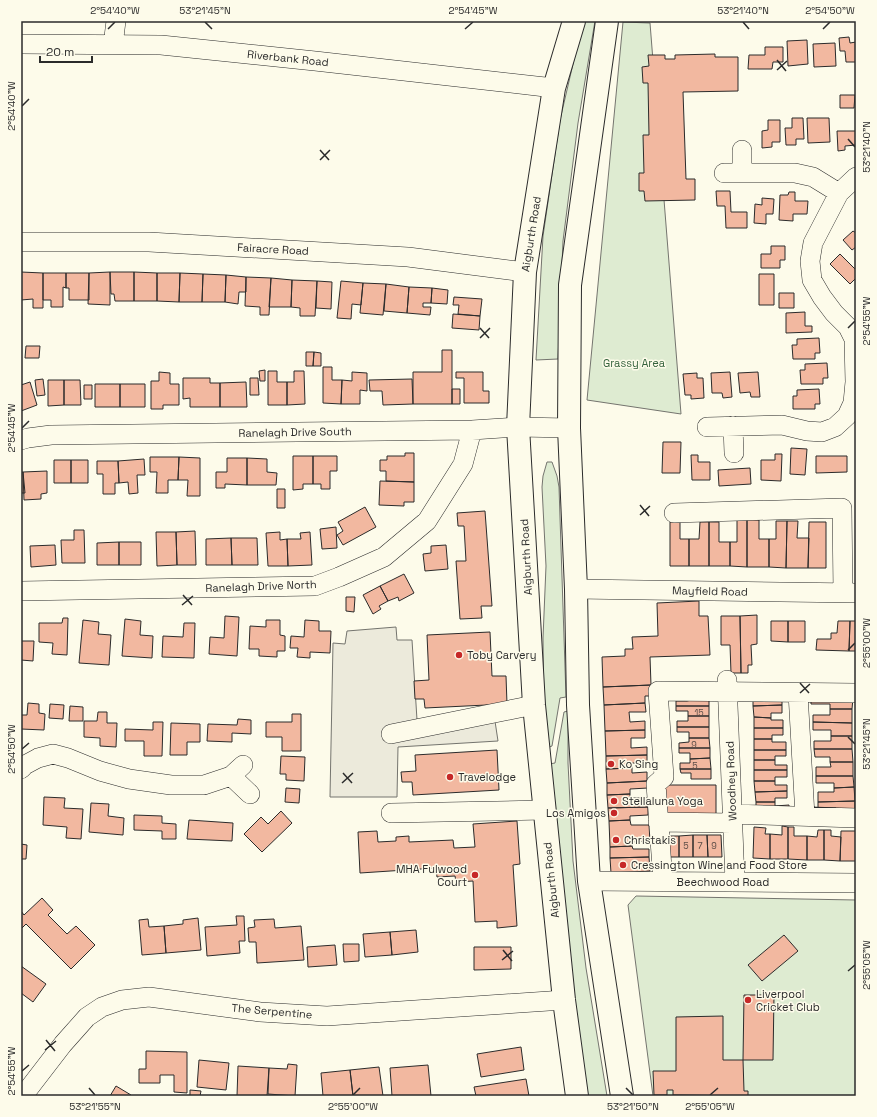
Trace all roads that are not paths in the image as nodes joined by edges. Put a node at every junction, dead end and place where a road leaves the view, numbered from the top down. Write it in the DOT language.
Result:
graph roads {
  1 [pos="116,21"];
  2 [pos="574,21"];
  3 [pos="607,21"];
  4 [pos="21,44"];
  5 [pos="113,45"];
  6 [pos="554,88"];
  7 [pos="742,150"];
  8 [pos="856,177"];
  9 [pos="839,193"];
  10 [pos="21,242"];
  11 [pos="525,272"];
  12 [pos="855,339"];
  13 [pos="733,426"];
  14 [pos="518,427"];
  15 [pos="707,427"];
  16 [pos="569,428"];
  17 [pos="472,430"];
  18 [pos="21,440"];
  19 [pos="734,452"];
  20 [pos="674,512"];
  21 [pos="576,588"];
  22 [pos="21,591"];
  23 [pos="850,593"];
  24 [pos="727,686"];
  25 [pos="798,693"];
  26 [pos="856,693"];
  27 [pos="534,705"];
  28 [pos="391,734"];
  29 [pos="21,769"];
  30 [pos="250,794"];
  31 [pos="544,810"];
  32 [pos="391,813"];
  33 [pos="805,816"];
  34 [pos="732,818"];
  35 [pos="856,818"];
  36 [pos="658,822"];
  37 [pos="589,881"];
  38 [pos="663,882"];
  39 [pos="735,882"];
  40 [pos="856,883"];
  41 [pos="564,1000"];
  42 [pos="23,1096"];
  43 [pos="577,1096"];
  44 [pos="622,1096"];
  1 -- 5 [label="street"];
  2 -- 6 [label="highway, Aigburth Road"];
  3 -- 16 [label="highway"];
  4 -- 5 [label="street, Riverbank Road"];
  5 -- 6 [label="street, Riverbank Road"];
  6 -- 11 [label="highway, Aigburth Road"];
  7 -- 9 [label="street"];
  8 -- 9 [label="street"];
  9 -- 12 [label="street"];
  10 -- 11 [label="street, Fairacre Road"];
  11 -- 14 [label="highway, Aigburth Road"];
  12 -- 13 [label="street"];
  13 -- 15 [label="street"];
  13 -- 19 [label="street"];
  14 -- 16 [label="street, Ranelagh Drive South"];
  14 -- 17 [label="street, Ranelagh Drive South"];
  14 -- 27 [label="highway, Aigburth Road"];
  16 -- 21 [label="highway"];
  17 -- 18 [label="street, Ranelagh Drive South"];
  17 -- 22 [label="street, Ranelagh Drive North"];
  20 -- 23 [label="street, Mayfield Road"];
  21 -- 23 [label="street, Mayfield Road"];
  21 -- 37 [label="highway"];
  24 -- 25 [label="street"];
  24 -- 34 [label="street, Woodhey Road"];
  24 -- 36 [label="street"];
  25 -- 26 [label="street"];
  25 -- 33 [label="street"];
  27 -- 28 [label="street"];
  27 -- 31 [label="highway, Aigburth Road"];
  29 -- 30 [label="street"];
  31 -- 32 [label="street"];
  31 -- 41 [label="highway, Aigburth Road"];
  33 -- 34 [label="street"];
  33 -- 35 [label="street"];
  34 -- 36 [label="street"];
  34 -- 39 [label="street, Woodhey Road"];
  36 -- 38 [label="street"];
  37 -- 38 [label="street, Beechwood Road"];
  37 -- 44 [label="highway"];
  38 -- 39 [label="street, Beechwood Road"];
  39 -- 40 [label="street, Beechwood Road"];
  41 -- 42 [label="street, The Serpentine"];
  41 -- 43 [label="highway, Aigburth Road"];
}
